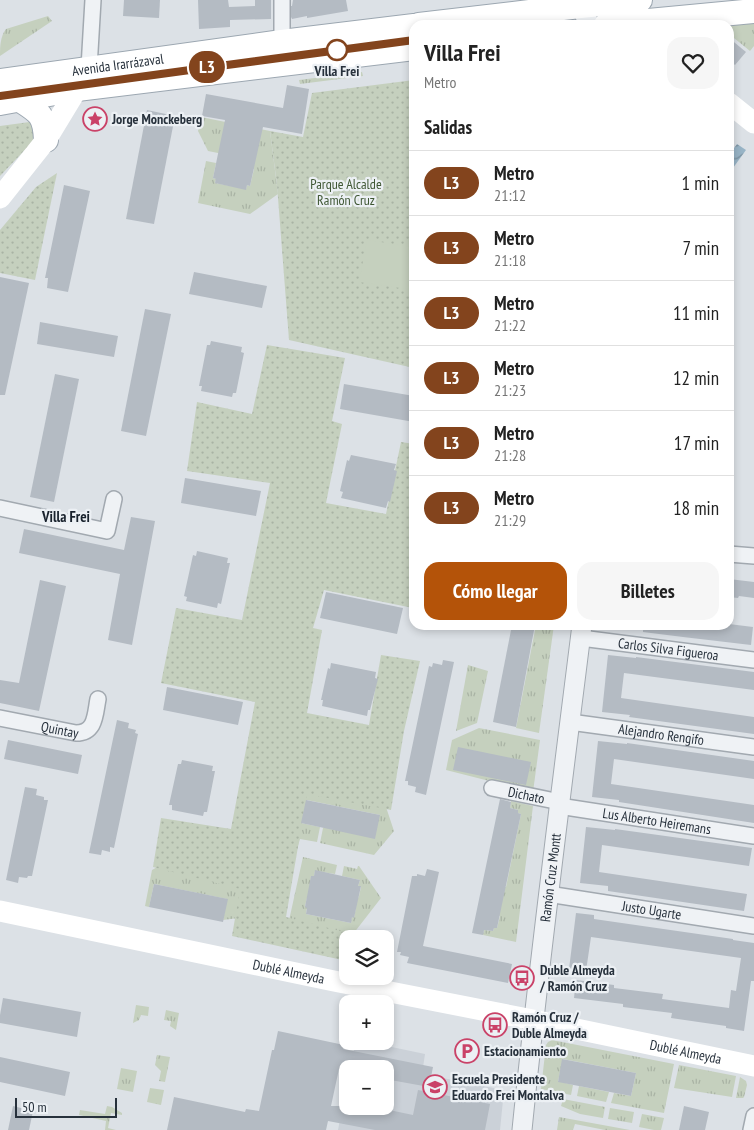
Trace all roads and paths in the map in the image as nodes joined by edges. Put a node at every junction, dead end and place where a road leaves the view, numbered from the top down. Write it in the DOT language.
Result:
graph roads {
  1 [pos="93,0"];
  2 [pos="282,0"];
  3 [pos="640,0"];
  4 [pos="754,11"];
  5 [pos="605,15"];
  6 [pos="512,20"];
  7 [pos="409,27"];
  8 [pos="282,42"];
  9 [pos="409,49"];
  10 [pos="89,68"];
  11 [pos="0,81"];
  12 [pos="77,89"];
  13 [pos="10,102"];
  14 [pos="734,107"];
  15 [pos="754,123"];
  16 [pos="46,140"];
  17 [pos="0,198"];
  18 [pos="114,499"];
  19 [pos="0,508"];
  20 [pos="734,554"];
  21 [pos="754,556"];
  22 [pos="582,631"];
  23 [pos="754,660"];
  24 [pos="98,699"];
  25 [pos="0,718"];
  26 [pos="570,722"];
  27 [pos="754,747"];
  28 [pos="492,788"];
  29 [pos="560,804"];
  30 [pos="754,836"];
  31 [pos="548,894"];
  32 [pos="0,911"];
  33 [pos="754,926"];
  34 [pos="533,1020"];
  35 [pos="754,1066"];
  36 [pos="754,1116"];
  37 [pos="522,1130"];
  38 [pos="751,1130"];
  1 -- 10 [label="street"];
  2 -- 8 [label="street"];
  3 -- 5 [label="main road"];
  4 -- 5 [label="main road"];
  5 -- 6 [label="main road"];
  7 -- 8 [label="main road, Avenida Irarrázaval"];
  8 -- 10 [label="main road, Avenida Irarrázaval"];
  9 -- 12 [label="main road, Avenida Irarrázaval"];
  10 -- 11 [label="main road, Avenida Irarrázaval"];
  10 -- 12 [label="main road"];
  12 -- 13 [label="main road, Avenida Irarrázaval"];
  12 -- 16 [label="main road"];
  13 -- 16 [label="main road"];
  14 -- 15 [label="main road"];
  16 -- 17 [label="main road"];
  18 -- 19 [label="street"];
  20 -- 21 [label="street"];
  22 -- 23 [label="street, Carlos Silva Figueroa"];
  22 -- 26 [label="street, Ramón Cruz Montt"];
  24 -- 25 [label="street, Quintay"];
  26 -- 27 [label="street, Alejandro Rengifo"];
  26 -- 29 [label="street, Ramón Cruz Montt"];
  28 -- 29 [label="street, Dichato"];
  29 -- 30 [label="street, Lus Alberto Heiremans"];
  29 -- 31 [label="street, Ramón Cruz Montt"];
  31 -- 33 [label="street, Justo Ugarte"];
  31 -- 34 [label="street, Ramón Cruz Montt"];
  32 -- 34 [label="main road, Dublé Almeyda"];
  34 -- 35 [label="main road, Dublé Almeyda"];
  34 -- 37 [label="street, Ramón Cruz Montt"];
  36 -- 38 [label="street"];
}
